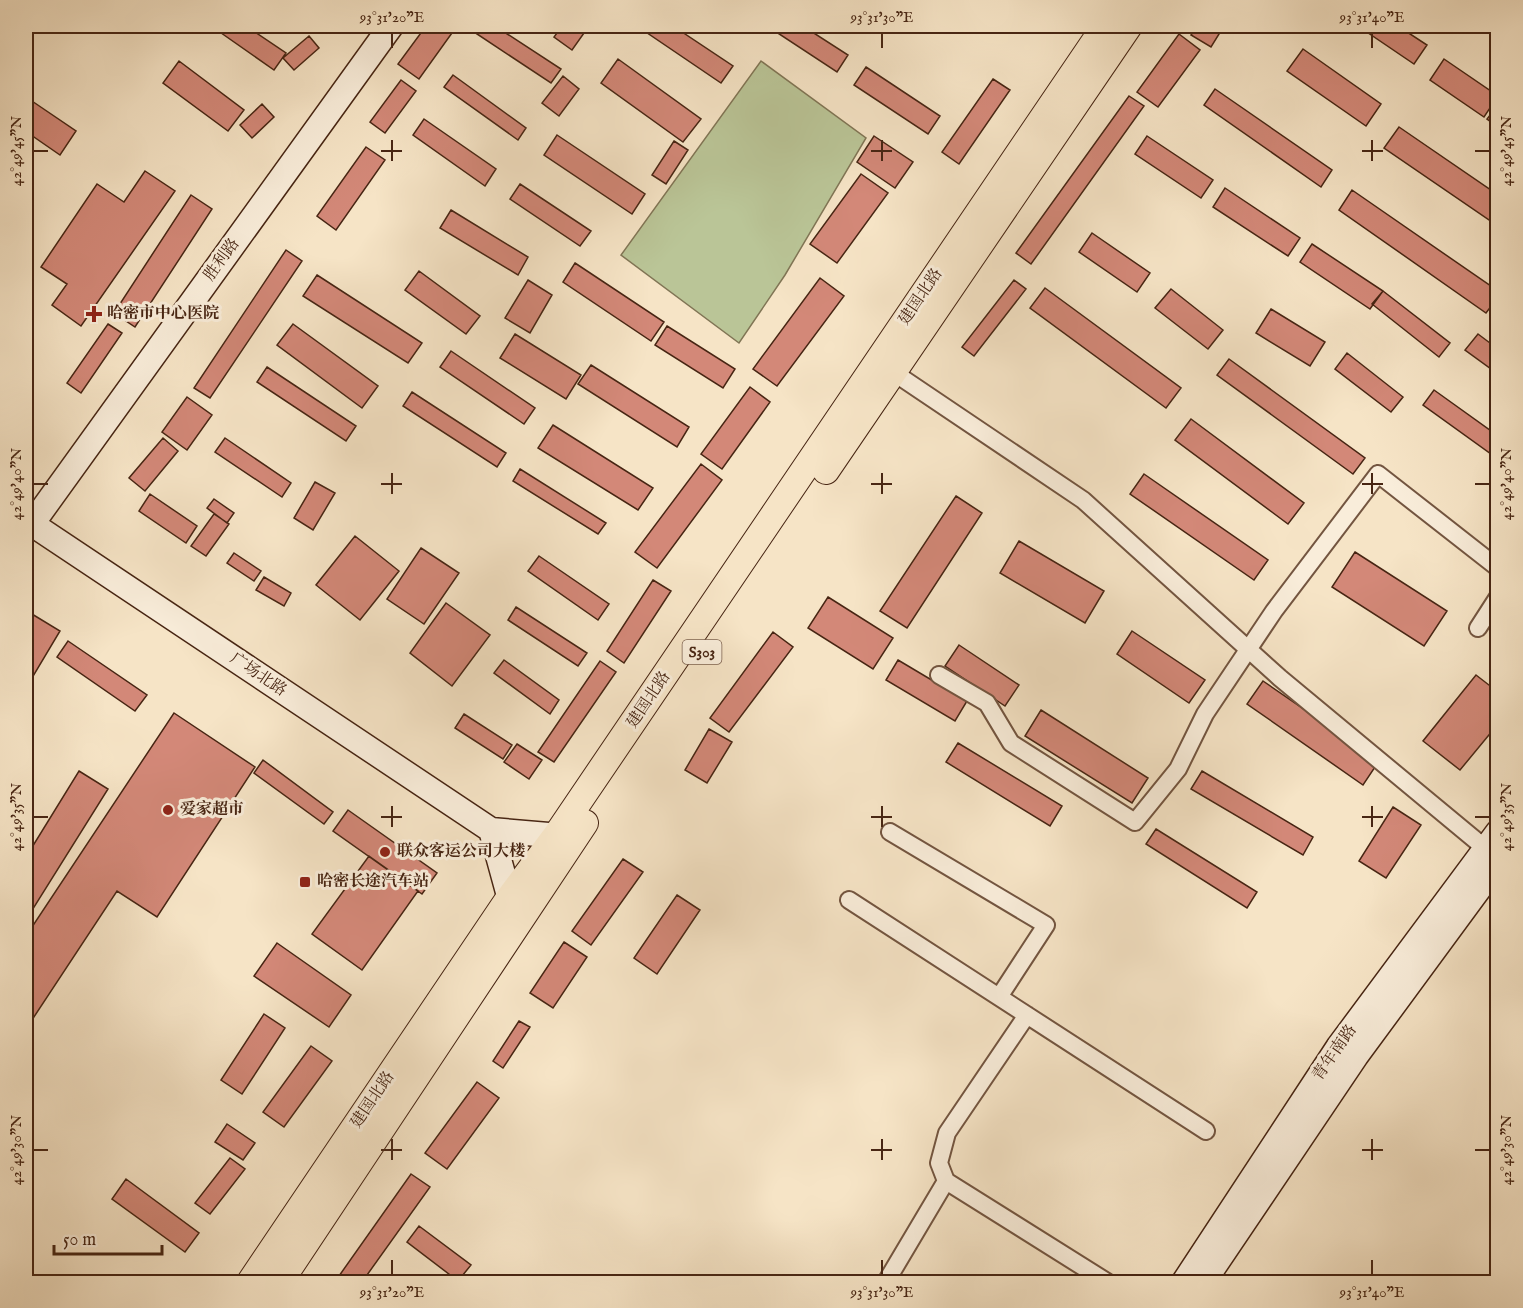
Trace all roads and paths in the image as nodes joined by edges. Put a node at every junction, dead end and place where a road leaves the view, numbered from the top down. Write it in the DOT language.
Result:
graph roads {
  1 [pos="391,26"];
  2 [pos="1105,26"];
  3 [pos="1129,26"];
  4 [pos="892,372"];
  5 [pos="29,522"];
  6 [pos="1497,568"];
  7 [pos="1497,597"];
  8 [pos="1478,628"];
  9 [pos="1249,649"];
  10 [pos="939,675"];
  11 [pos="491,830"];
  12 [pos="890,831"];
  13 [pos="566,836"];
  14 [pos="1493,848"];
  15 [pos="509,898"];
  16 [pos="849,900"];
  17 [pos="518,926"];
  18 [pos="999,997"];
  19 [pos="1027,1015"];
  20 [pos="1206,1131"];
  21 [pos="945,1181"];
  22 [pos="250,1282"];
  23 [pos="280,1282"];
  24 [pos="886,1282"];
  25 [pos="1107,1282"];
  26 [pos="1184,1282"];
  27 [pos="1203,1282"];
  1 -- 5 [label="main road, 胜利路"];
  2 -- 13 [label="main road, 建国北路"];
  3 -- 4 [label="main road, 建国北路 / S303"];
  4 -- 9 [label="street"];
  4 -- 13 [label="main road, 建国北路 / S303"];
  5 -- 11 [label="main road, 广场北路"];
  6 -- 9 [label="street"];
  7 -- 8 [label="street"];
  9 -- 10 [label="street"];
  9 -- 14 [label="street"];
  11 -- 13 [label="main road"];
  11 -- 15 [label="main road"];
  12 -- 18 [label="street"];
  13 -- 15 [label="main road, 建国北路"];
  13 -- 17 [label="main road, 建国北路 / S303"];
  14 -- 26 [label="main road, 青年南路"];
  14 -- 27 [label="main road"];
  15 -- 17 [label="main road"];
  15 -- 22 [label="main road, 建国北路"];
  16 -- 18 [label="street"];
  17 -- 23 [label="main road, 建国北路 / S303"];
  18 -- 19 [label="street"];
  19 -- 20 [label="street"];
  19 -- 21 [label="street"];
  21 -- 24 [label="street"];
  21 -- 25 [label="street"];
}
